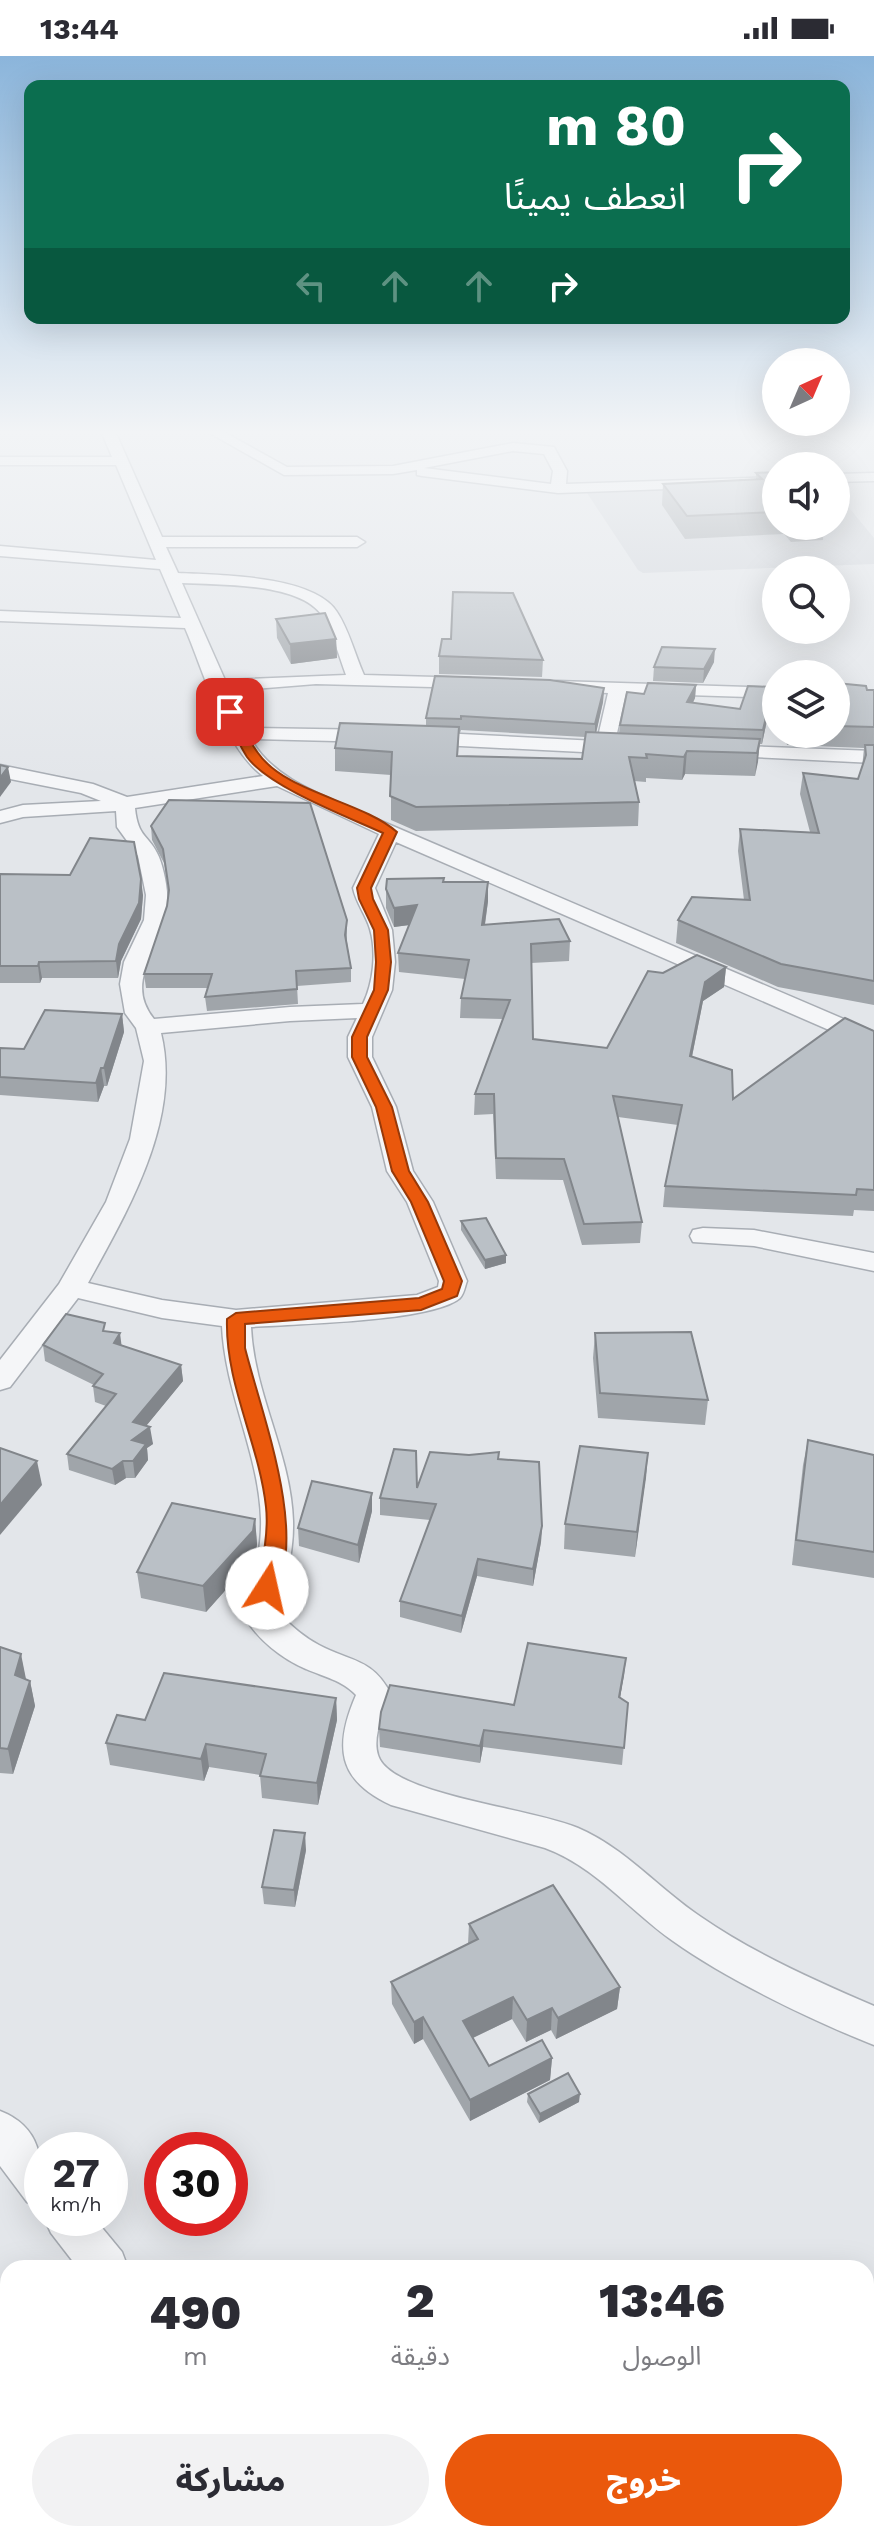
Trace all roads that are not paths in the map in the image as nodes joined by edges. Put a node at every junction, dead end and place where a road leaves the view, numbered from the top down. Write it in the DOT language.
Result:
graph roads {
  1 [pos="158,547"];
  2 [pos="213,547"];
  3 [pos="0,551"];
  4 [pos="176,574"];
  5 [pos="0,616"];
  6 [pos="193,623"];
  7 [pos="357,679"];
  8 [pos="494,684"];
  9 [pos="539,685"];
  10 [pos="220,686"];
  11 [pos="618,688"];
  12 [pos="762,693"];
  13 [pos="240,733"];
  14 [pos="605,747"];
  15 [pos="636,748"];
  16 [pos="699,751"];
  17 [pos="874,757"];
  18 [pos="0,771"];
  19 [pos="283,779"];
  20 [pos="125,803"];
  21 [pos="0,817"];
  22 [pos="390,832"];
  23 [pos="372,1011"];
  24 [pos="148,1027"];
  25 [pos="874,1041"];
  26 [pos="703,1236"];
  27 [pos="874,1262"];
  28 [pos="71,1288"];
  29 [pos="236,1319"];
  30 [pos="0,1380"];
  31 [pos="874,2026"];
  32 [pos="0,2131"];
  33 [pos="24,2163"];
  34 [pos="80,2236"];
  35 [pos="100,2260"];
  1 -- 4 [label="street"];
  2 -- 4 [label="street"];
  3 -- 4 [label="street"];
  4 -- 6 [label="street"];
  4 -- 7 [label="street"];
  5 -- 6 [label="street"];
  6 -- 10 [label="street"];
  7 -- 8 [label="street"];
  7 -- 10 [label="street"];
  9 -- 11 [label="street"];
  10 -- 13 [label="street"];
  11 -- 12 [label="street"];
  11 -- 14 [label="street"];
  13 -- 14 [label="street"];
  13 -- 19 [label="street"];
  14 -- 15 [label="street"];
  16 -- 17 [label="street"];
  18 -- 20 [label="street"];
  19 -- 20 [label="street"];
  19 -- 22 [label="street"];
  20 -- 21 [label="street"];
  20 -- 24 [label="street"];
  22 -- 23 [label="street"];
  22 -- 25 [label="street"];
  23 -- 24 [label="street"];
  23 -- 29 [label="street"];
  24 -- 28 [label="street"];
  26 -- 27 [label="street"];
  28 -- 29 [label="street"];
  28 -- 30 [label="street"];
  29 -- 31 [label="street"];
  32 -- 33 [label="street"];
  34 -- 35 [label="street"];
}
